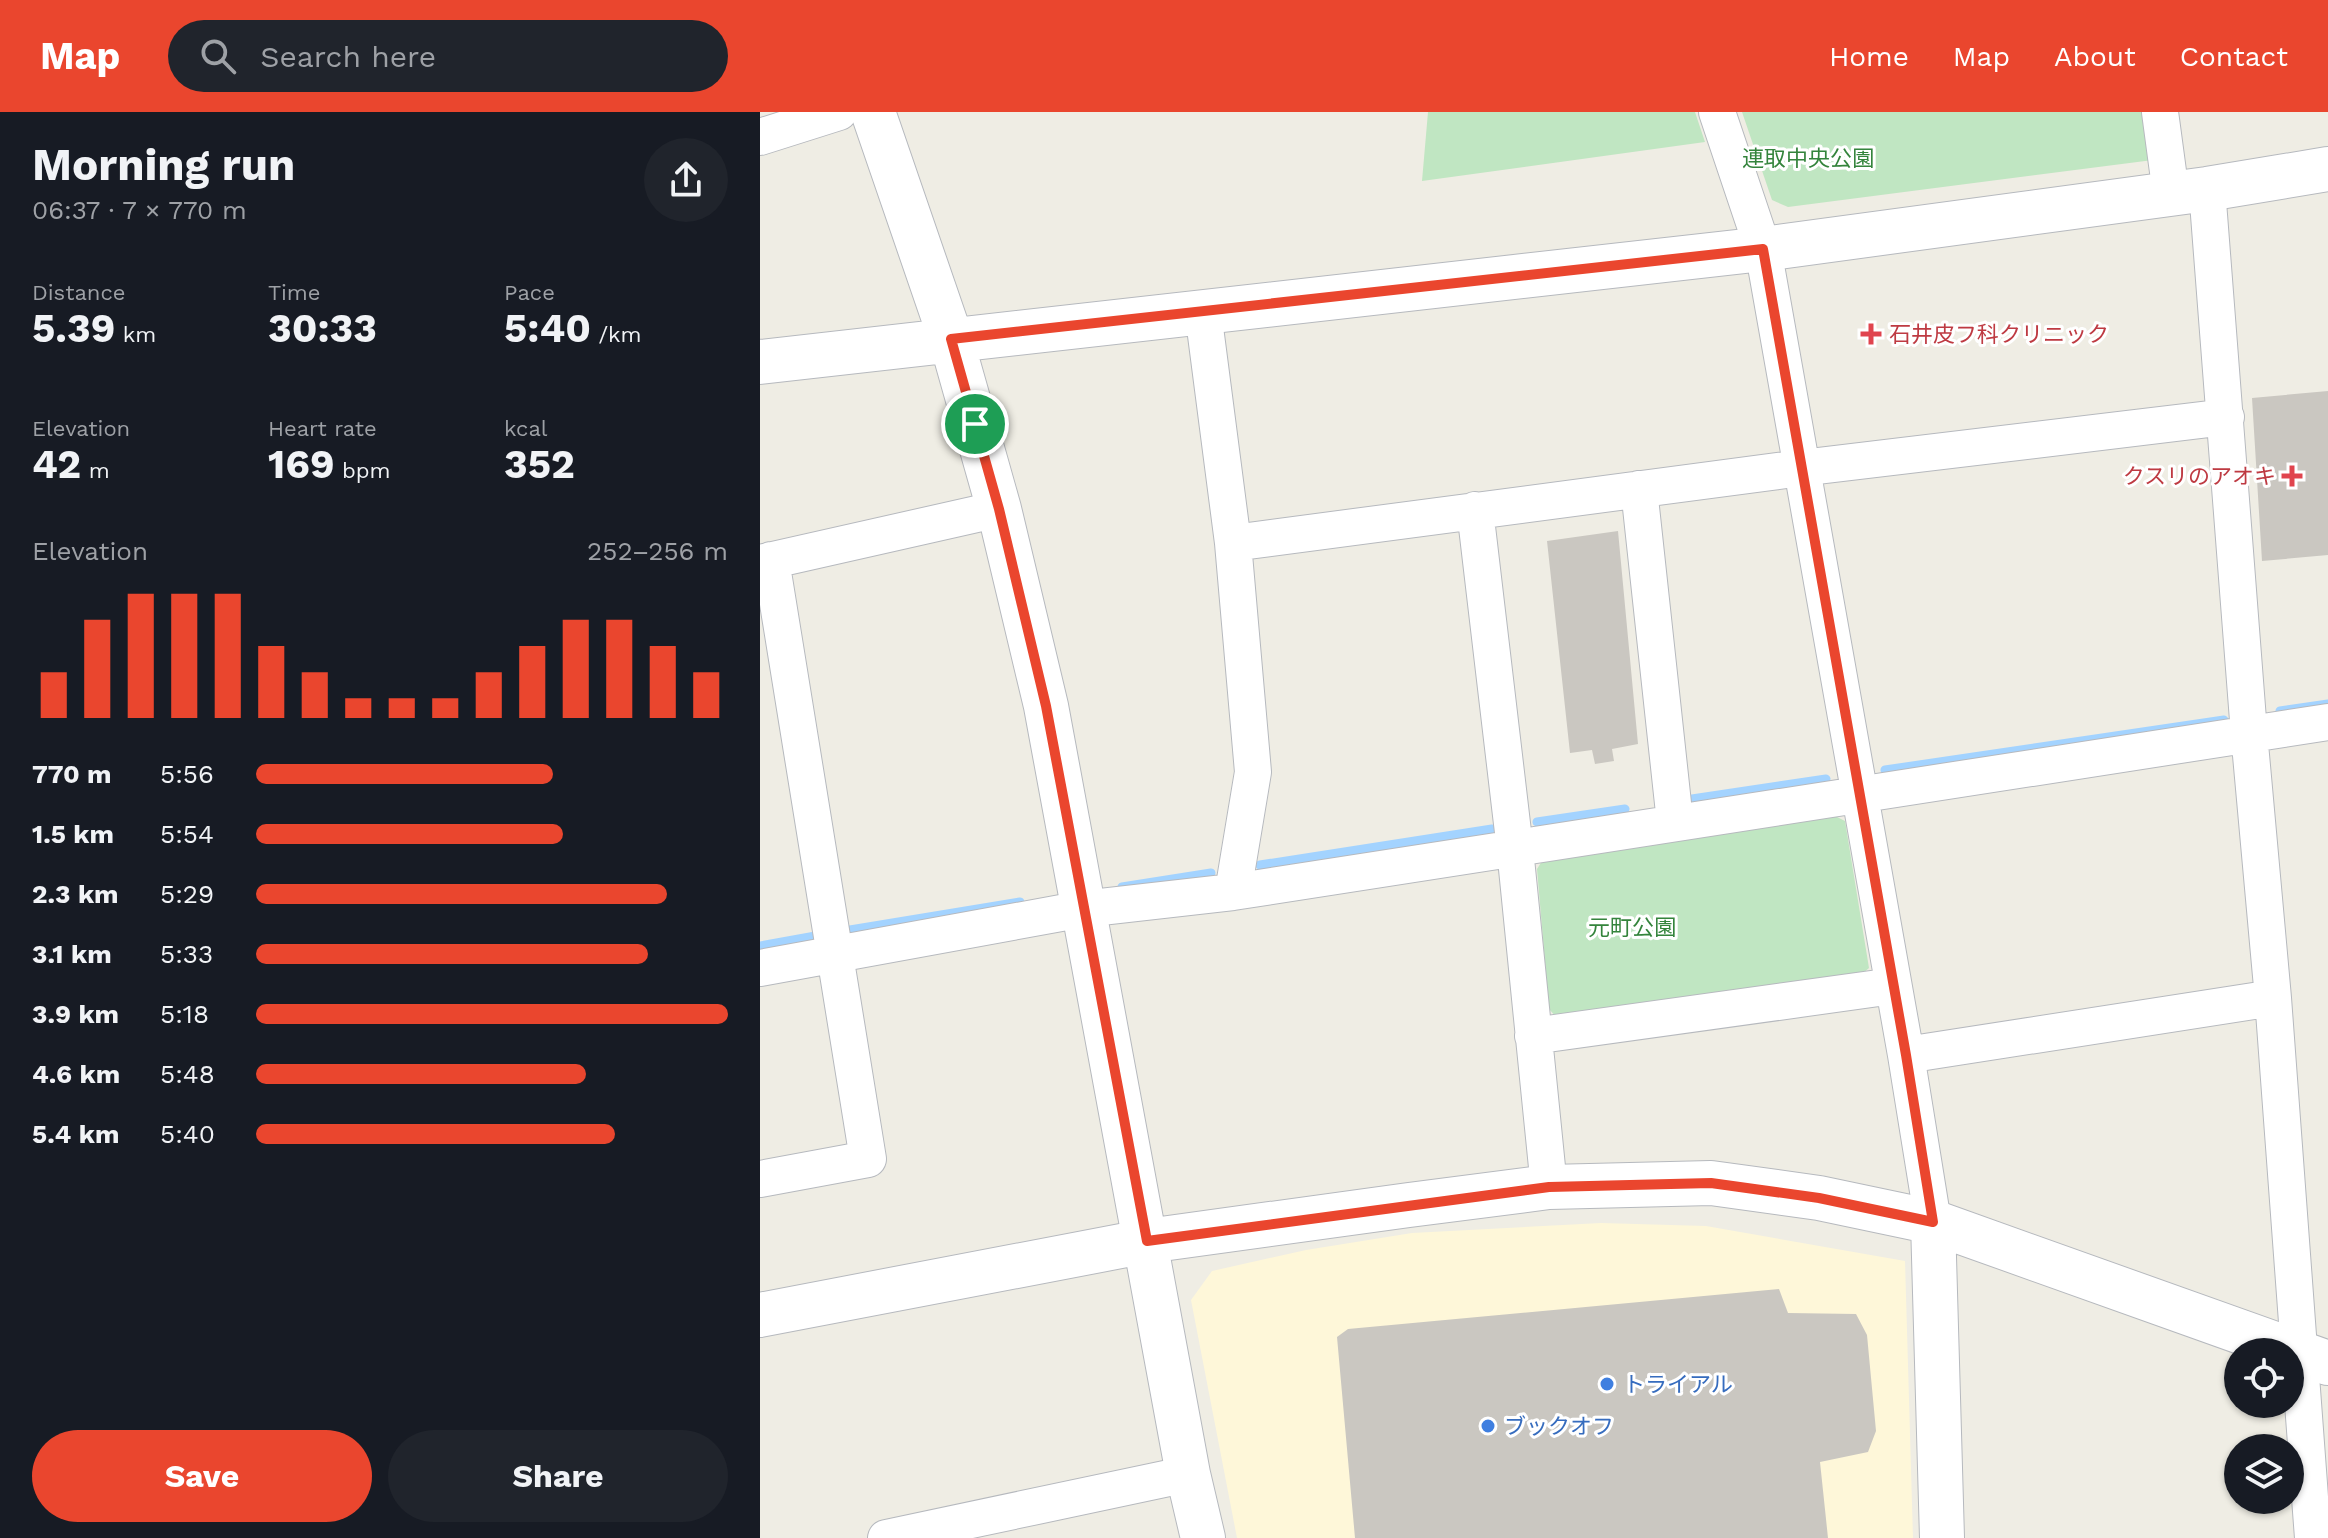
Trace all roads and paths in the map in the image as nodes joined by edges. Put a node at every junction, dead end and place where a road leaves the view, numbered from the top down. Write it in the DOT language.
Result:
graph roads {
  1 [pos="839,112"];
  2 [pos="873,112"];
  3 [pos="1717,112"];
  4 [pos="2160,112"];
  5 [pos="760,137"];
  6 [pos="2328,169"];
  7 [pos="2189,192"];
  8 [pos="1763,249"];
  9 [pos="1203,312"];
  10 [pos="951,339"];
  11 [pos="760,362"];
  12 [pos="2226,417"];
  13 [pos="1801,468"];
  14 [pos="1639,489"];
  15 [pos="999,509"];
  16 [pos="1475,510"];
  17 [pos="1233,543"];
  18 [pos="765,561"];
  19 [pos="2328,722"];
  20 [pos="2249,733"];
  21 [pos="1858,795"];
  22 [pos="1675,822"];
  23 [pos="1515,849"];
  24 [pos="1233,892"];
  25 [pos="1083,909"];
  26 [pos="835,954"];
  27 [pos="760,968"];
  28 [pos="1893,986"];
  29 [pos="2273,998"];
  30 [pos="1533,1036"];
  31 [pos="1906,1055"];
  32 [pos="760,1179"];
  33 [pos="1549,1187"];
  34 [pos="1933,1222"];
  35 [pos="1147,1241"];
  36 [pos="760,1315"];
  37 [pos="2314,1358"];
  38 [pos="1188,1474"];
  39 [pos="886,1538"];
  40 [pos="1203,1538"];
  41 [pos="1942,1538"];
  42 [pos="2313,1538"];
  1 -- 5 [label="street"];
  2 -- 10 [label="street"];
  3 -- 8 [label="street"];
  4 -- 7 [label="street"];
  6 -- 7 [label="street"];
  7 -- 8 [label="street"];
  7 -- 12 [label="street"];
  8 -- 9 [label="street"];
  8 -- 13 [label="street"];
  9 -- 10 [label="street"];
  9 -- 17 [label="street"];
  10 -- 11 [label="street"];
  10 -- 15 [label="street"];
  12 -- 13 [label="street"];
  12 -- 20 [label="street"];
  13 -- 14 [label="street"];
  13 -- 21 [label="street"];
  14 -- 16 [label="street"];
  14 -- 22 [label="street"];
  15 -- 18 [label="street"];
  15 -- 25 [label="street"];
  16 -- 17 [label="street"];
  16 -- 23 [label="street"];
  17 -- 24 [label="street"];
  18 -- 26 [label="street"];
  19 -- 20 [label="street"];
  20 -- 21 [label="street"];
  20 -- 29 [label="street"];
  21 -- 22 [label="street"];
  21 -- 28 [label="street"];
  22 -- 23 [label="street"];
  23 -- 24 [label="street"];
  23 -- 30 [label="street"];
  24 -- 25 [label="street"];
  25 -- 26 [label="street"];
  25 -- 35 [label="street"];
  26 -- 27 [label="street"];
  26 -- 32 [label="street"];
  28 -- 30 [label="street"];
  28 -- 31 [label="street"];
  29 -- 31 [label="street"];
  29 -- 37 [label="street"];
  30 -- 33 [label="street"];
  31 -- 34 [label="street"];
  33 -- 34 [label="street"];
  33 -- 35 [label="street"];
  34 -- 37 [label="street"];
  34 -- 41 [label="street"];
  35 -- 36 [label="street"];
  35 -- 38 [label="street"];
  37 -- 42 [label="street"];
  38 -- 39 [label="street"];
  38 -- 40 [label="street"];
}
